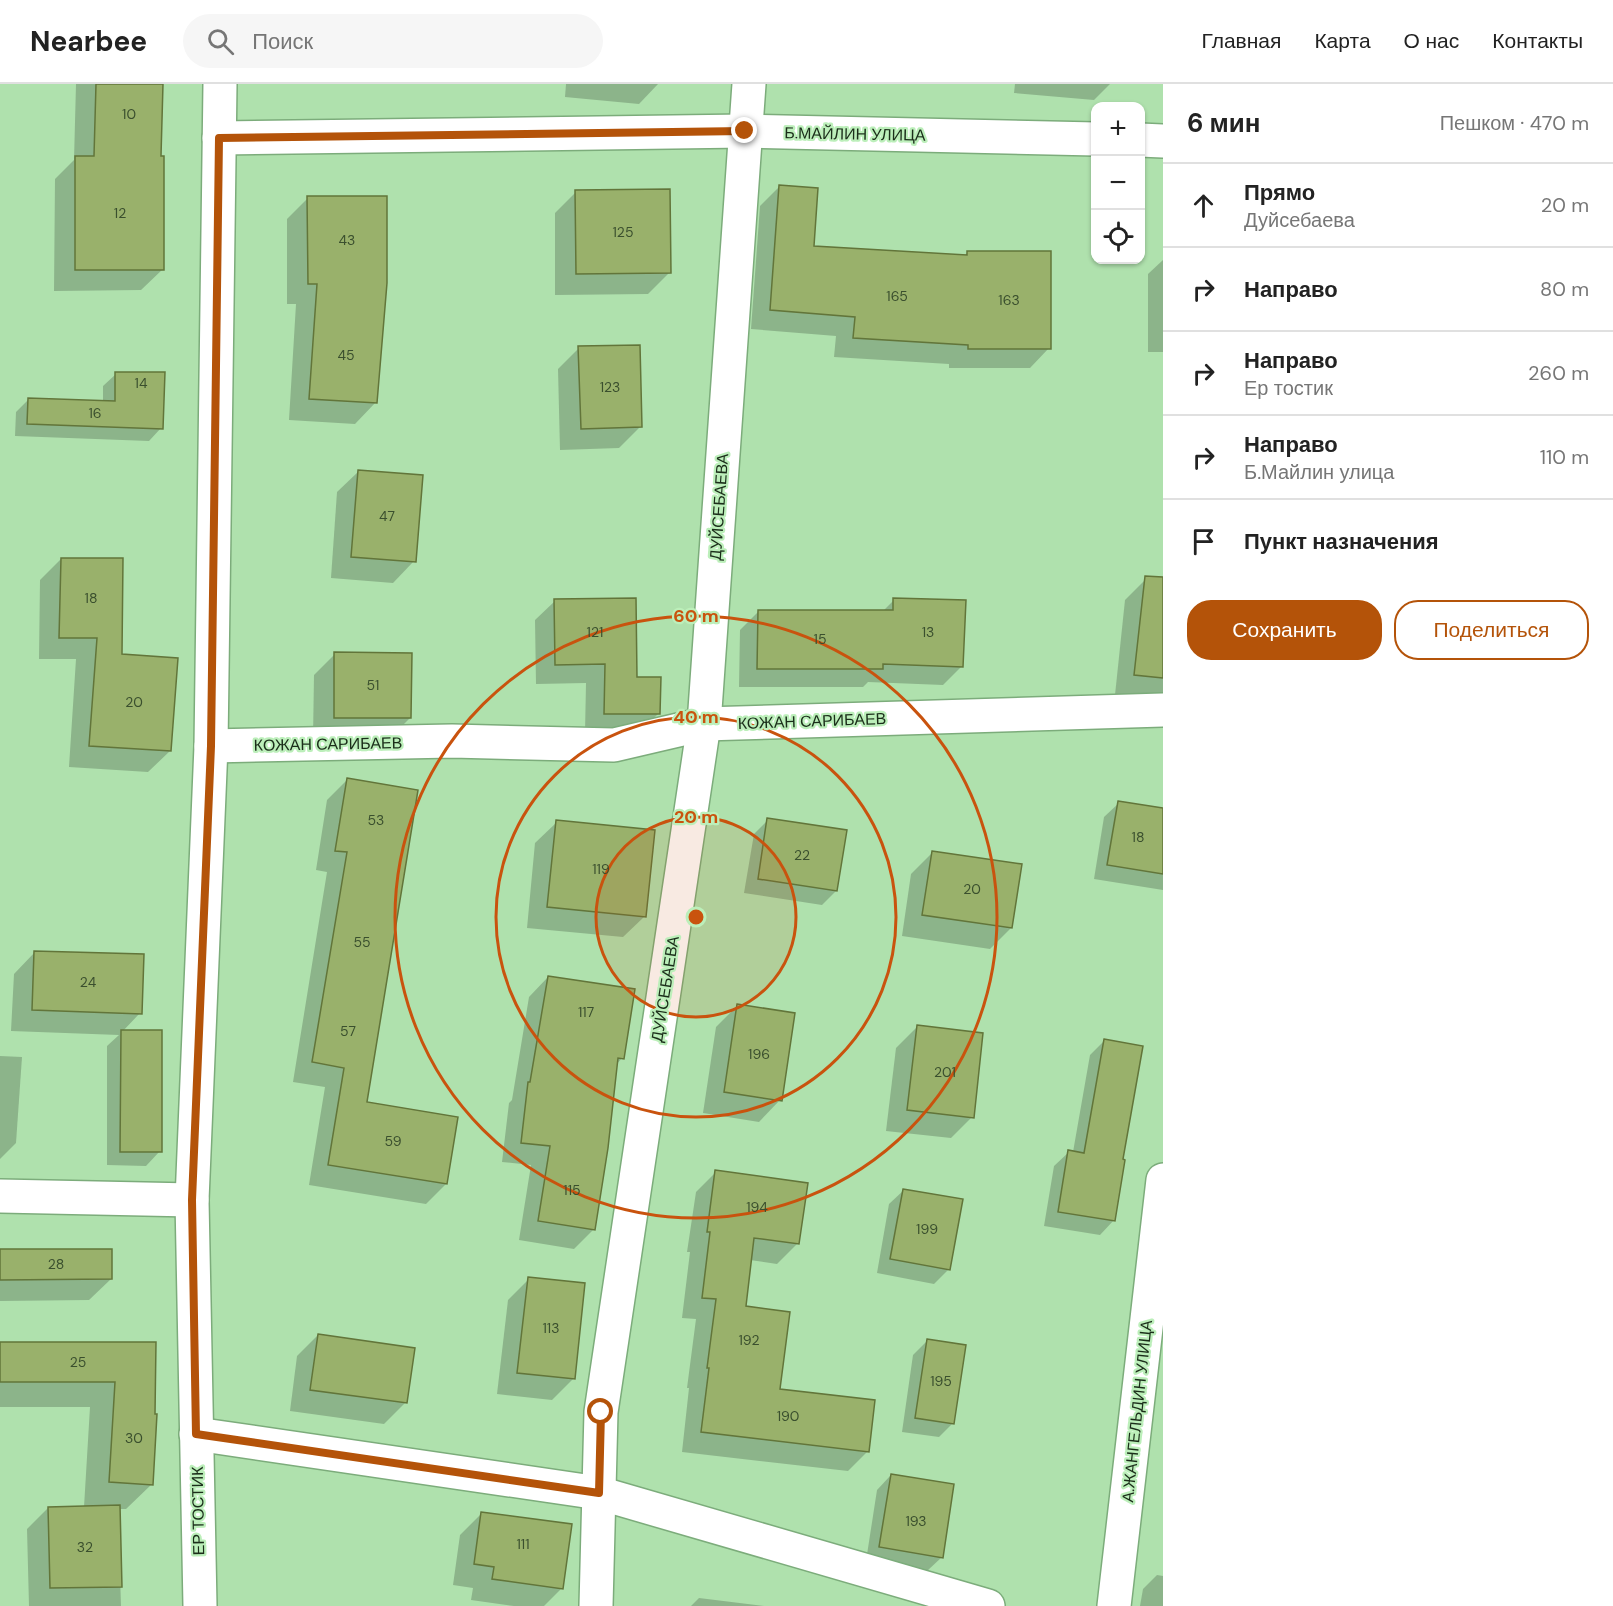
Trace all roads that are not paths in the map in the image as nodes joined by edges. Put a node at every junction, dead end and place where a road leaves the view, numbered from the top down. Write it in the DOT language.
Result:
graph roads {
  1 [pos="220,84"];
  2 [pos="749,84"];
  3 [pos="745,131"];
  4 [pos="219,138"];
  5 [pos="1091,139"];
  6 [pos="1145,140"];
  7 [pos="1163,141"];
  8 [pos="1163,710"];
  9 [pos="704,724"];
  10 [pos="211,746"];
  11 [pos="1163,1180"];
  12 [pos="0,1196"];
  13 [pos="192,1200"];
  14 [pos="196,1434"];
  15 [pos="599,1493"];
  16 [pos="200,1606"];
  17 [pos="596,1606"];
  18 [pos="988,1606"];
  19 [pos="1114,1606"];
  1 -- 4 [label="street, ЕР ТОСТИК"];
  2 -- 3 [label="street, ДУЙСЕБАЕВА"];
  3 -- 4 [label="street, Б.МАЙЛИН УЛИЦА"];
  3 -- 5 [label="street, Б.МАЙЛИН УЛИЦА"];
  3 -- 9 [label="street, ДУЙСЕБАЕВА"];
  4 -- 10 [label="street, ЕР ТОСТИК"];
  6 -- 7 [label="street"];
  8 -- 9 [label="street, КОЖАН САРИБАЕВ"];
  9 -- 10 [label="street, КОЖАН САРИБАЕВ"];
  9 -- 15 [label="street, ДУЙСЕБАЕВА"];
  10 -- 13 [label="street, ЕР ТОСТИК"];
  11 -- 19 [label="street, А.ЖАНГЕЛЬДИН УЛИЦА"];
  12 -- 13 [label="street"];
  13 -- 14 [label="street, ЕР ТОСТИК"];
  14 -- 15 [label="street"];
  14 -- 16 [label="street, ЕР ТОСТИК"];
  15 -- 17 [label="street, ДУЙСЕБАЕВА"];
  15 -- 18 [label="street"];
}
